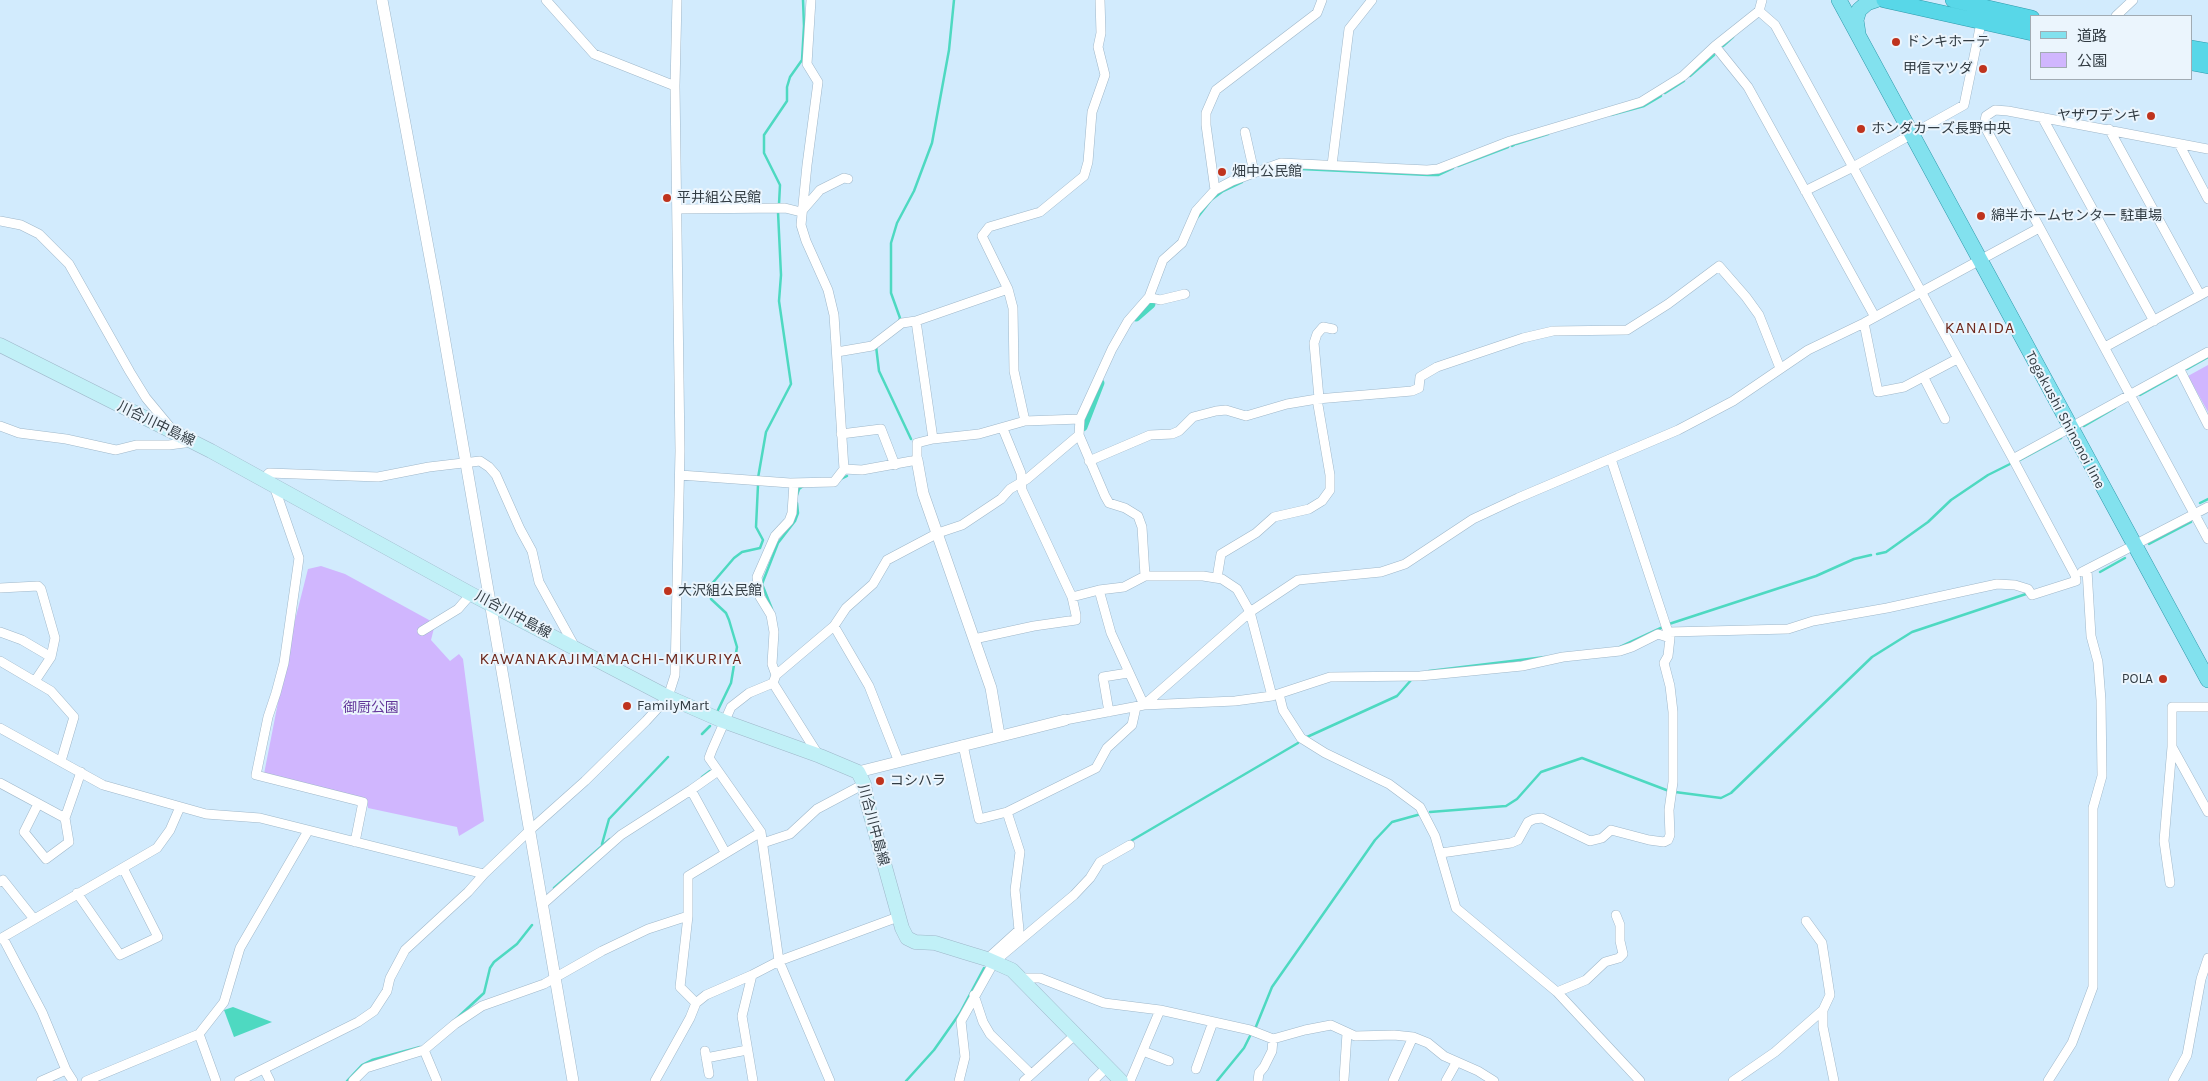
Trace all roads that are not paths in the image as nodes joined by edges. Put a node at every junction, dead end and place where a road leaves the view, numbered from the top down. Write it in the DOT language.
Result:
graph roads {
  1 [pos="382,0"];
  2 [pos="546,0"];
  3 [pos="678,0"];
  4 [pos="812,0"];
  5 [pos="1100,0"];
  6 [pos="1322,0"];
  7 [pos="1372,0"];
  8 [pos="1762,0"];
  9 [pos="1839,0"];
  10 [pos="1877,0"];
  11 [pos="1885,0"];
  12 [pos="1953,0"];
  13 [pos="2133,0"];
  14 [pos="1759,11"];
  15 [pos="2117,15"];
  16 [pos="2030,18"];
  17 [pos="1981,23"];
  18 [pos="2030,33"];
  19 [pos="1859,36"];
  20 [pos="1716,46"];
  21 [pos="2193,48"];
  22 [pos="2208,51"];
  23 [pos="2193,63"];
  24 [pos="2208,66"];
  25 [pos="675,86"];
  26 [pos="2042,117"];
  27 [pos="2110,129"];
  28 [pos="1245,132"];
  29 [pos="1911,134"];
  30 [pos="2179,144"];
  31 [pos="2208,149"];
  32 [pos="1332,165"];
  33 [pos="1853,167"];
  34 [pos="1254,172"];
  35 [pos="848,179"];
  36 [pos="1215,190"];
  37 [pos="1805,191"];
  38 [pos="2208,199"];
  39 [pos="677,209"];
  40 [pos="801,212"];
  41 [pos="0,221"];
  42 [pos="2039,228"];
  43 [pos="1980,260"];
  44 [pos="1008,289"];
  45 [pos="1921,292"];
  46 [pos="2204,293"];
  47 [pos="1185,294"];
  48 [pos="1149,297"];
  49 [pos="1875,317"];
  50 [pos="916,321"];
  51 [pos="2154,321"];
  52 [pos="1864,323"];
  53 [pos="1333,329"];
  54 [pos="0,345"];
  55 [pos="2105,347"];
  56 [pos="837,352"];
  57 [pos="2208,352"];
  58 [pos="1957,359"];
  59 [pos="1780,368"];
  60 [pos="2179,368"];
  61 [pos="1924,378"];
  62 [pos="2131,395"];
  63 [pos="1318,399"];
  64 [pos="1945,419"];
  65 [pos="1080,420"];
  66 [pos="1026,421"];
  67 [pos="2208,425"];
  68 [pos="0,426"];
  69 [pos="2070,428"];
  70 [pos="1003,429"];
  71 [pos="840,434"];
  72 [pos="177,435"];
  73 [pos="1079,436"];
  74 [pos="933,439"];
  75 [pos="192,442"];
  76 [pos="1611,458"];
  77 [pos="2014,459"];
  78 [pos="917,460"];
  79 [pos="1089,461"];
  80 [pos="465,463"];
  81 [pos="895,465"];
  82 [pos="844,469"];
  83 [pos="680,475"];
  84 [pos="269,482"];
  85 [pos="1021,482"];
  86 [pos="794,483"];
  87 [pos="2208,506"];
  88 [pos="2194,514"];
  89 [pos="938,533"];
  90 [pos="2208,539"];
  91 [pos="2133,545"];
  92 [pos="2087,570"];
  93 [pos="2075,575"];
  94 [pos="1145,576"];
  95 [pos="1217,578"];
  96 [pos="0,588"];
  97 [pos="1099,590"];
  98 [pos="471,594"];
  99 [pos="1072,597"];
  100 [pos="489,603"];
  101 [pos="1250,612"];
  102 [pos="0,624"];
  103 [pos="834,626"];
  104 [pos="422,631"];
  105 [pos="0,632"];
  106 [pos="1669,635"];
  107 [pos="974,640"];
  108 [pos="576,648"];
  109 [pos="51,657"];
  110 [pos="0,661"];
  111 [pos="1128,673"];
  112 [pos="774,679"];
  113 [pos="2208,680"];
  114 [pos="35,681"];
  115 [pos="1275,695"];
  116 [pos="668,697"];
  117 [pos="1140,706"];
  118 [pos="2208,706"];
  119 [pos="1109,712"];
  120 [pos="1064,720"];
  121 [pos="723,721"];
  122 [pos="0,728"];
  123 [pos="999,735"];
  124 [pos="962,745"];
  125 [pos="2172,747"];
  126 [pos="820,756"];
  127 [pos="61,761"];
  128 [pos="899,762"];
  129 [pos="718,771"];
  130 [pos="81,772"];
  131 [pos="861,778"];
  132 [pos="0,783"];
  133 [pos="691,790"];
  134 [pos="38,804"];
  135 [pos="180,807"];
  136 [pos="1007,812"];
  137 [pos="2208,812"];
  138 [pos="66,818"];
  139 [pos="530,830"];
  140 [pos="308,831"];
  141 [pos="761,832"];
  142 [pos="355,842"];
  143 [pos="763,843"];
  144 [pos="1130,845"];
  145 [pos="725,852"];
  146 [pos="1441,853"];
  147 [pos="122,868"];
  148 [pos="484,874"];
  149 [pos="0,882"];
  150 [pos="2170,883"];
  151 [pos="77,893"];
  152 [pos="542,904"];
  153 [pos="1616,915"];
  154 [pos="688,916"];
  155 [pos="898,917"];
  156 [pos="34,919"];
  157 [pos="1806,921"];
  158 [pos="1,939"];
  159 [pos="2208,958"];
  160 [pos="991,960"];
  161 [pos="779,961"];
  162 [pos="752,975"];
  163 [pos="556,977"];
  164 [pos="1022,978"];
  165 [pos="1557,992"];
  166 [pos="974,995"];
  167 [pos="696,1003"];
  168 [pos="1160,1010"];
  169 [pos="1823,1010"];
  170 [pos="1212,1022"];
  171 [pos="1347,1033"];
  172 [pos="199,1034"];
  173 [pos="1076,1034"];
  174 [pos="1412,1036"];
  175 [pos="1273,1039"];
  176 [pos="424,1050"];
  177 [pos="747,1050"];
  178 [pos="1143,1051"];
  179 [pos="1169,1061"];
  180 [pos="1456,1063"];
  181 [pos="1106,1067"];
  182 [pos="264,1068"];
  183 [pos="1196,1069"];
  184 [pos="66,1070"];
  185 [pos="709,1074"];
  186 [pos="1027,1078"];
  187 [pos="1344,1079"];
  188 [pos="41,1081"];
  189 [pos="73,1081"];
  190 [pos="86,1081"];
  191 [pos="216,1081"];
  192 [pos="239,1081"];
  193 [pos="270,1081"];
  194 [pos="353,1081"];
  195 [pos="437,1081"];
  196 [pos="573,1081"];
  197 [pos="655,1081"];
  198 [pos="753,1081"];
  199 [pos="830,1081"];
  200 [pos="959,1081"];
  201 [pos="1093,1081"];
  202 [pos="1121,1081"];
  203 [pos="1130,1081"];
  204 [pos="1258,1081"];
  205 [pos="1393,1081"];
  206 [pos="1446,1081"];
  207 [pos="1494,1081"];
  208 [pos="1640,1081"];
  209 [pos="1733,1081"];
  210 [pos="1834,1081"];
  211 [pos="2048,1081"];
  212 [pos="2174,1081"];
  1 -- 80 [label="street"];
  2 -- 25 [label="street"];
  3 -- 25 [label="street"];
  4 -- 40 [label="street"];
  5 -- 44 [label="street"];
  6 -- 36 [label="street"];
  7 -- 32 [label="street"];
  8 -- 14 [label="street"];
  9 -- 19 [label="main road, Togakushi Shinonoi line"];
  10 -- 11 [label="main road"];
  10 -- 19 [label="main road"];
  11 -- 17 [label="highway"];
  12 -- 16 [label="highway"];
  13 -- 15 [label="street"];
  14 -- 20 [label="street"];
  14 -- 33 [label="street"];
  17 -- 18 [label="highway"];
  17 -- 29 [label="street"];
  19 -- 29 [label="main road, Togakushi Shinonoi line"];
  20 -- 32 [label="street"];
  20 -- 37 [label="street"];
  21 -- 22 [label="highway"];
  23 -- 24 [label="highway"];
  25 -- 39 [label="street"];
  26 -- 27 [label="street"];
  26 -- 42 [label="street"];
  26 -- 51 [label="street"];
  27 -- 30 [label="street"];
  27 -- 46 [label="street"];
  28 -- 34 [label="street"];
  29 -- 33 [label="street"];
  29 -- 43 [label="main road, Togakushi Shinonoi line"];
  30 -- 31 [label="street"];
  30 -- 38 [label="street"];
  32 -- 34 [label="street"];
  33 -- 37 [label="street"];
  33 -- 45 [label="street"];
  34 -- 36 [label="street"];
  35 -- 40 [label="street"];
  36 -- 48 [label="street"];
  37 -- 49 [label="street"];
  39 -- 40 [label="street"];
  39 -- 83 [label="street"];
  40 -- 56 [label="street"];
  41 -- 72 [label="street"];
  42 -- 43 [label="street"];
  42 -- 55 [label="street"];
  43 -- 45 [label="street"];
  43 -- 69 [label="main road, Togakushi Shinonoi line"];
  44 -- 50 [label="street"];
  44 -- 66 [label="street"];
  45 -- 49 [label="street"];
  45 -- 58 [label="street"];
  46 -- 51 [label="street"];
  47 -- 48 [label="street"];
  48 -- 65 [label="street"];
  49 -- 52 [label="street"];
  50 -- 56 [label="street"];
  50 -- 74 [label="street"];
  51 -- 55 [label="street"];
  52 -- 59 [label="street"];
  52 -- 61 [label="street"];
  53 -- 63 [label="street"];
  54 -- 72 [label="main road, 川合川中島線"];
  55 -- 62 [label="street"];
  56 -- 71 [label="street"];
  57 -- 60 [label="street"];
  58 -- 61 [label="street"];
  58 -- 77 [label="street"];
  59 -- 63 [label="street"];
  59 -- 76 [label="street"];
  60 -- 62 [label="street"];
  60 -- 67 [label="street"];
  61 -- 64 [label="street"];
  62 -- 69 [label="street"];
  62 -- 88 [label="street"];
  63 -- 79 [label="street"];
  63 -- 95 [label="street"];
  65 -- 66 [label="street"];
  65 -- 73 [label="street"];
  66 -- 70 [label="street"];
  68 -- 75 [label="street"];
  69 -- 77 [label="street"];
  69 -- 91 [label="main road, Togakushi Shinonoi line"];
  70 -- 74 [label="street"];
  70 -- 85 [label="street"];
  71 -- 81 [label="street"];
  71 -- 82 [label="street"];
  72 -- 75 [label="main road, 川合川中島線"];
  73 -- 79 [label="street"];
  73 -- 85 [label="street"];
  74 -- 78 [label="street"];
  75 -- 84 [label="main road, 川合川中島線"];
  76 -- 101 [label="street"];
  76 -- 106 [label="street"];
  77 -- 93 [label="street"];
  78 -- 81 [label="street"];
  78 -- 89 [label="street"];
  79 -- 94 [label="street"];
  80 -- 84 [label="street"];
  80 -- 100 [label="street"];
  80 -- 108 [label="street"];
  81 -- 82 [label="street"];
  82 -- 86 [label="street"];
  83 -- 86 [label="street"];
  83 -- 116 [label="street"];
  84 -- 98 [label="main road, 川合川中島線"];
  84 -- 142 [label="street"];
  85 -- 89 [label="street"];
  85 -- 99 [label="street"];
  86 -- 112 [label="street"];
  87 -- 88 [label="street"];
  88 -- 90 [label="street"];
  88 -- 91 [label="street"];
  89 -- 103 [label="street"];
  89 -- 107 [label="street"];
  91 -- 92 [label="street"];
  91 -- 113 [label="main road, Togakushi Shinonoi line"];
  92 -- 93 [label="street"];
  92 -- 211 [label="street"];
  93 -- 106 [label="street"];
  94 -- 95 [label="street"];
  94 -- 97 [label="street"];
  95 -- 101 [label="street"];
  96 -- 109 [label="street"];
  97 -- 99 [label="street"];
  97 -- 111 [label="street"];
  98 -- 100 [label="main road, 川合川中島線"];
  98 -- 104 [label="street"];
  99 -- 107 [label="street"];
  100 -- 108 [label="main road, 川合川中島線"];
  100 -- 139 [label="street"];
  101 -- 115 [label="street"];
  101 -- 117 [label="street"];
  102 -- 105 [label="street"];
  103 -- 112 [label="street"];
  103 -- 128 [label="street"];
  105 -- 109 [label="street"];
  106 -- 115 [label="street"];
  106 -- 146 [label="street"];
  107 -- 123 [label="street"];
  108 -- 116 [label="main road, 川合川中島線"];
  109 -- 114 [label="street"];
  110 -- 114 [label="street"];
  111 -- 117 [label="street"];
  111 -- 119 [label="street"];
  112 -- 121 [label="street"];
  112 -- 126 [label="street"];
  114 -- 127 [label="street"];
  115 -- 117 [label="street"];
  115 -- 146 [label="street"];
  116 -- 121 [label="main road, 川合川中島線"];
  116 -- 139 [label="street"];
  117 -- 119 [label="street"];
  117 -- 136 [label="street"];
  118 -- 125 [label="street"];
  119 -- 120 [label="street"];
  120 -- 123 [label="street"];
  121 -- 126 [label="main road, 川合川中島線"];
  121 -- 129 [label="street"];
  122 -- 127 [label="street"];
  123 -- 124 [label="street"];
  124 -- 128 [label="street"];
  124 -- 136 [label="street"];
  125 -- 137 [label="street"];
  125 -- 150 [label="street"];
  126 -- 131 [label="main road, 川合川中島線"];
  127 -- 130 [label="street"];
  128 -- 131 [label="street"];
  129 -- 133 [label="street"];
  129 -- 141 [label="street"];
  130 -- 135 [label="street"];
  130 -- 138 [label="street"];
  131 -- 143 [label="street"];
  131 -- 155 [label="main road, 川合川中島線"];
  132 -- 134 [label="street"];
  133 -- 145 [label="street"];
  133 -- 152 [label="street"];
  134 -- 138 [label="street"];
  134 -- 138 [label="street"];
  135 -- 140 [label="street"];
  135 -- 147 [label="street"];
  136 -- 160 [label="street"];
  139 -- 148 [label="street"];
  139 -- 152 [label="street"];
  140 -- 142 [label="street"];
  140 -- 172 [label="street"];
  141 -- 143 [label="street"];
  141 -- 145 [label="street"];
  142 -- 148 [label="street"];
  143 -- 161 [label="street"];
  144 -- 160 [label="street"];
  145 -- 154 [label="street"];
  146 -- 165 [label="street"];
  147 -- 151 [label="street"];
  147 -- 151 [label="street"];
  148 -- 182 [label="street"];
  149 -- 156 [label="street"];
  151 -- 156 [label="street"];
  152 -- 163 [label="street"];
  153 -- 165 [label="street"];
  154 -- 163 [label="street"];
  154 -- 167 [label="street"];
  155 -- 160 [label="main road, 川合川中島線"];
  155 -- 161 [label="street"];
  156 -- 158 [label="street"];
  157 -- 169 [label="street"];
  158 -- 184 [label="street"];
  159 -- 212 [label="street"];
  160 -- 164 [label="main road, 川合川中島線"];
  160 -- 166 [label="street"];
  161 -- 162 [label="street"];
  161 -- 199 [label="street"];
  162 -- 167 [label="street"];
  162 -- 177 [label="street"];
  163 -- 176 [label="street"];
  163 -- 196 [label="street"];
  164 -- 168 [label="street"];
  164 -- 173 [label="main road, 川合川中島線"];
  165 -- 208 [label="street"];
  166 -- 186 [label="street"];
  166 -- 200 [label="street"];
  167 -- 197 [label="street"];
  168 -- 170 [label="street"];
  168 -- 178 [label="street"];
  169 -- 209 [label="street"];
  169 -- 210 [label="street"];
  170 -- 175 [label="street"];
  170 -- 183 [label="street"];
  171 -- 174 [label="street"];
  171 -- 175 [label="street"];
  171 -- 187 [label="street"];
  172 -- 190 [label="street"];
  172 -- 191 [label="street"];
  173 -- 181 [label="main road, 川合川中島線"];
  173 -- 186 [label="street"];
  174 -- 180 [label="street"];
  174 -- 205 [label="street"];
  175 -- 204 [label="street"];
  176 -- 194 [label="street"];
  176 -- 195 [label="street"];
  177 -- 185 [label="street"];
  177 -- 198 [label="street"];
  178 -- 179 [label="street"];
  178 -- 203 [label="street"];
  180 -- 206 [label="street"];
  180 -- 207 [label="street"];
  181 -- 201 [label="street"];
  181 -- 202 [label="main road, 川合川中島線"];
  182 -- 192 [label="street"];
  182 -- 193 [label="street"];
  184 -- 188 [label="street"];
  184 -- 189 [label="street"];
}
